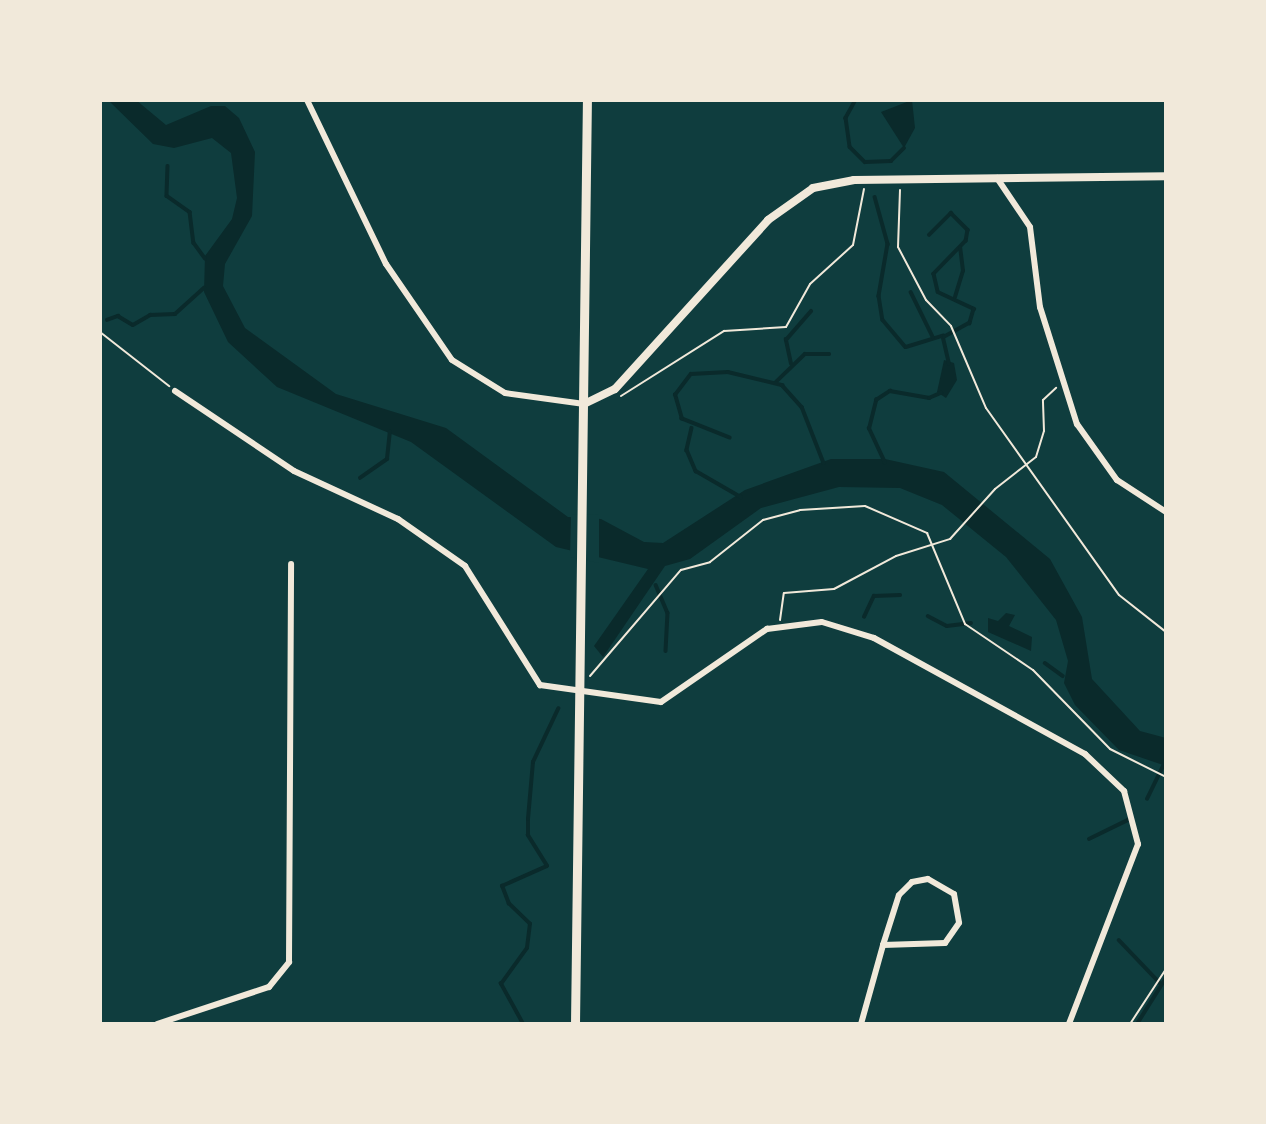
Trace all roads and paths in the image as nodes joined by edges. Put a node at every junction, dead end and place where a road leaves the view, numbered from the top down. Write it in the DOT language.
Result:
graph roads {
  1 [pos="307,100"];
  2 [pos="587,100"];
  3 [pos="1166,176"];
  4 [pos="997,178"];
  5 [pos="902,180"];
  6 [pos="864,188"];
  7 [pos="100,332"];
  8 [pos="1063,385"];
  9 [pos="175,391"];
  10 [pos="620,396"];
  11 [pos="584,404"];
  12 [pos="1028,463"];
  13 [pos="1166,512"];
  14 [pos="935,545"];
  15 [pos="291,564"];
  16 [pos="781,625"];
  17 [pos="1166,632"];
  18 [pos="589,677"];
  19 [pos="582,695"];
  20 [pos="1166,777"];
  21 [pos="883,945"];
  22 [pos="1166,969"];
  23 [pos="156,1024"];
  24 [pos="575,1024"];
  25 [pos="861,1024"];
  26 [pos="1069,1024"];
  27 [pos="1130,1024"];
  1 -- 11 [label="street"];
  2 -- 11 [label="main road"];
  3 -- 4 [label="street"];
  4 -- 5 [label="street"];
  4 -- 8 [label="street"];
  5 -- 11 [label="street"];
  5 -- 12 [label="path"];
  6 -- 10 [label="path"];
  7 -- 9 [label="path"];
  8 -- 12 [label="path"];
  8 -- 13 [label="street"];
  9 -- 19 [label="street"];
  11 -- 19 [label="main road"];
  12 -- 14 [label="path"];
  12 -- 17 [label="path"];
  14 -- 16 [label="path"];
  14 -- 18 [label="path"];
  14 -- 20 [label="path"];
  15 -- 23 [label="street"];
  16 -- 19 [label="street"];
  16 -- 26 [label="street"];
  19 -- 24 [label="main road"];
  21 -- 21 [label="street"];
  21 -- 25 [label="street"];
  22 -- 27 [label="path"];
}
